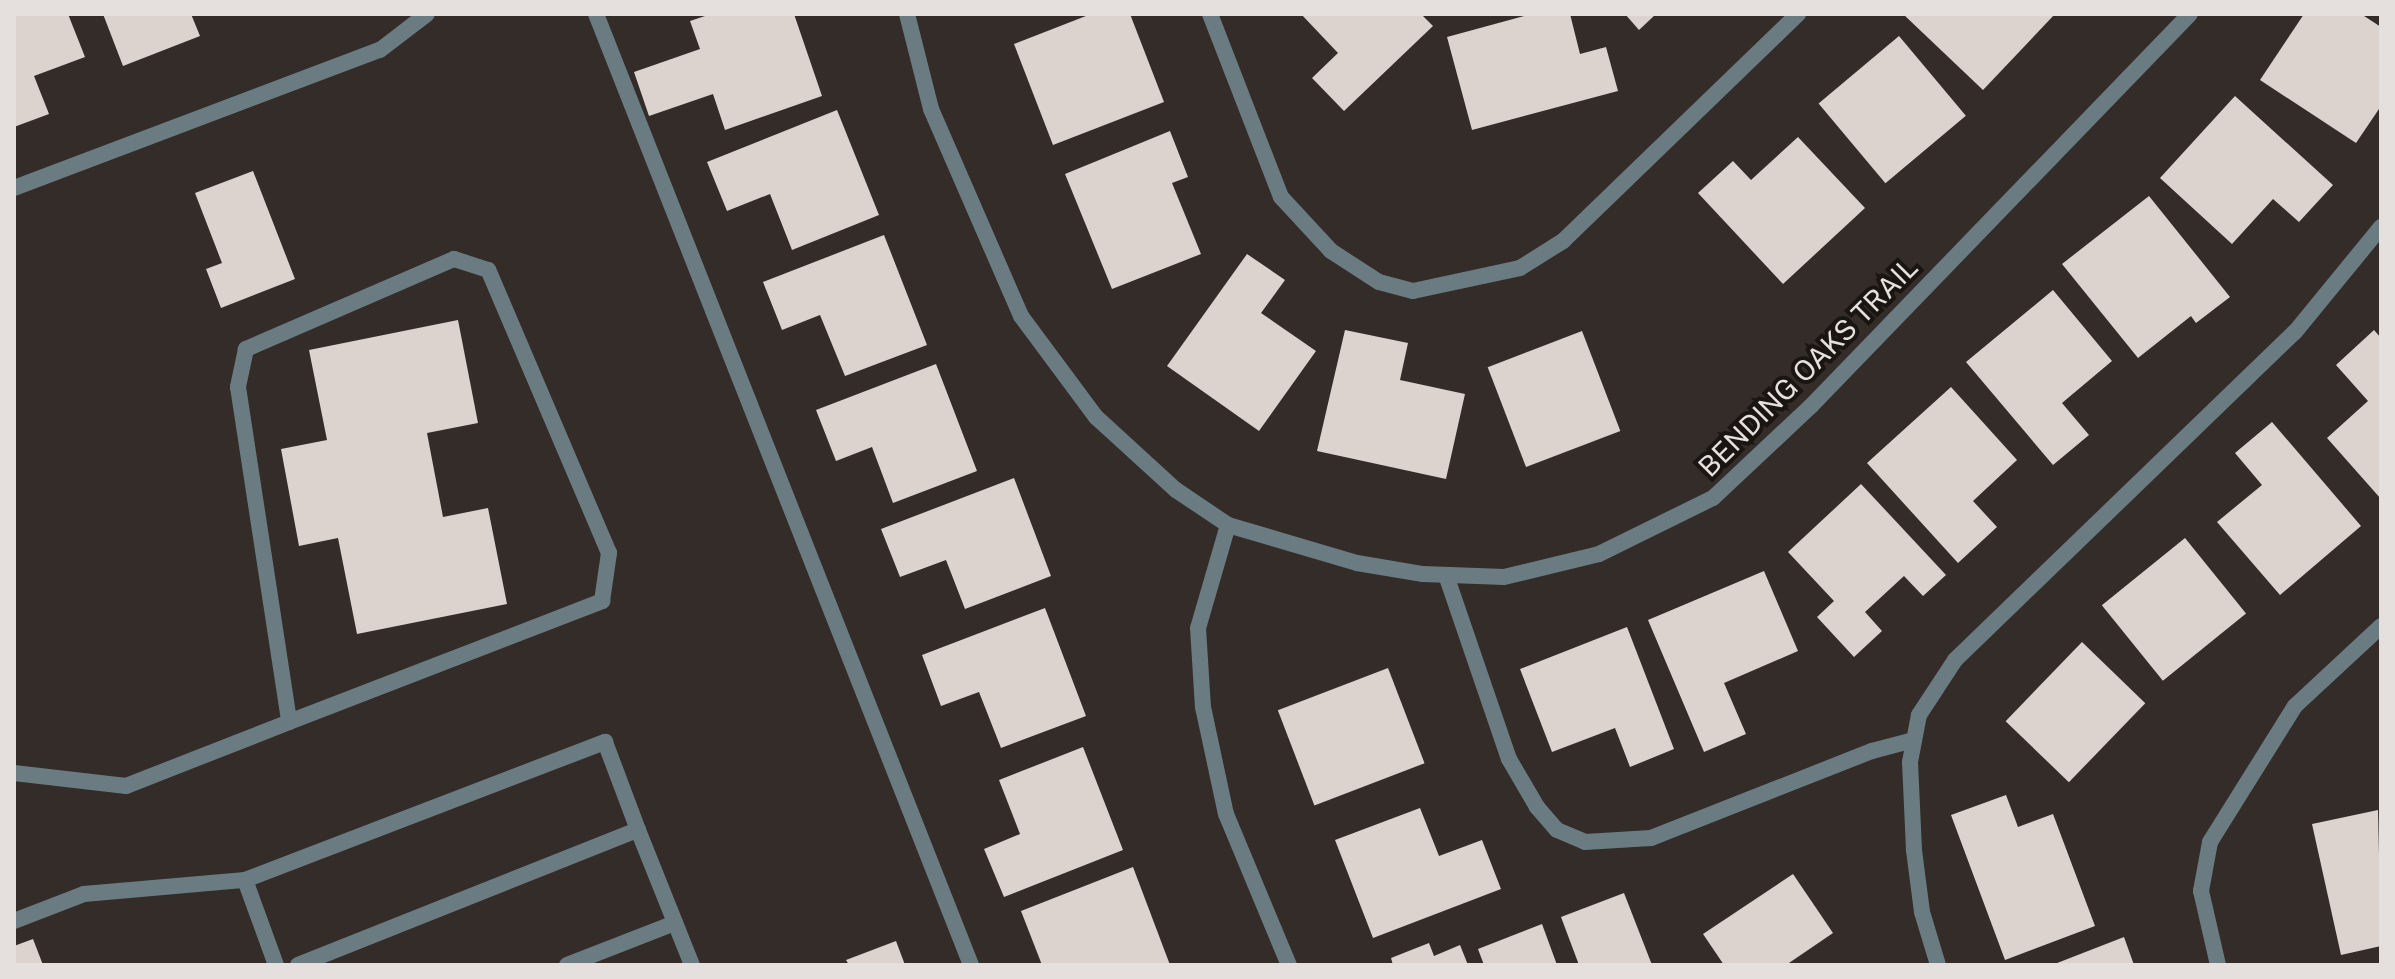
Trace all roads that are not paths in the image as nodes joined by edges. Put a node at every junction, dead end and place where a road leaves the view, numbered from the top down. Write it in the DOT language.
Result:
graph roads {
  1 [pos="427,14"];
  2 [pos="596,14"];
  3 [pos="907,14"];
  4 [pos="1210,14"];
  5 [pos="1798,14"];
  6 [pos="2190,14"];
  7 [pos="14,188"];
  8 [pos="2381,227"];
  9 [pos="1228,525"];
  10 [pos="1446,575"];
  11 [pos="2381,626"];
  12 [pos="289,722"];
  13 [pos="1914,740"];
  14 [pos="14,773"];
  15 [pos="638,830"];
  16 [pos="245,880"];
  17 [pos="14,921"];
  18 [pos="675,923"];
  19 [pos="276,965"];
  20 [pos="298,965"];
  21 [pos="567,965"];
  22 [pos="692,965"];
  23 [pos="971,965"];
  24 [pos="1289,965"];
  25 [pos="1938,965"];
  26 [pos="2218,965"];
  1 -- 7 [label="street"];
  2 -- 23 [label="street"];
  3 -- 9 [label="street, BENDING OAKS TRAIL"];
  4 -- 5 [label="street"];
  6 -- 10 [label="street, BENDING OAKS TRAIL"];
  8 -- 13 [label="street"];
  9 -- 10 [label="street, BENDING OAKS TRAIL"];
  9 -- 24 [label="street"];
  10 -- 13 [label="street"];
  11 -- 26 [label="street"];
  12 -- 12 [label="street"];
  12 -- 14 [label="street"];
  13 -- 25 [label="street"];
  15 -- 16 [label="street"];
  15 -- 18 [label="street"];
  15 -- 20 [label="street"];
  16 -- 17 [label="street"];
  16 -- 19 [label="street"];
  18 -- 21 [label="street"];
  18 -- 22 [label="street"];
}
